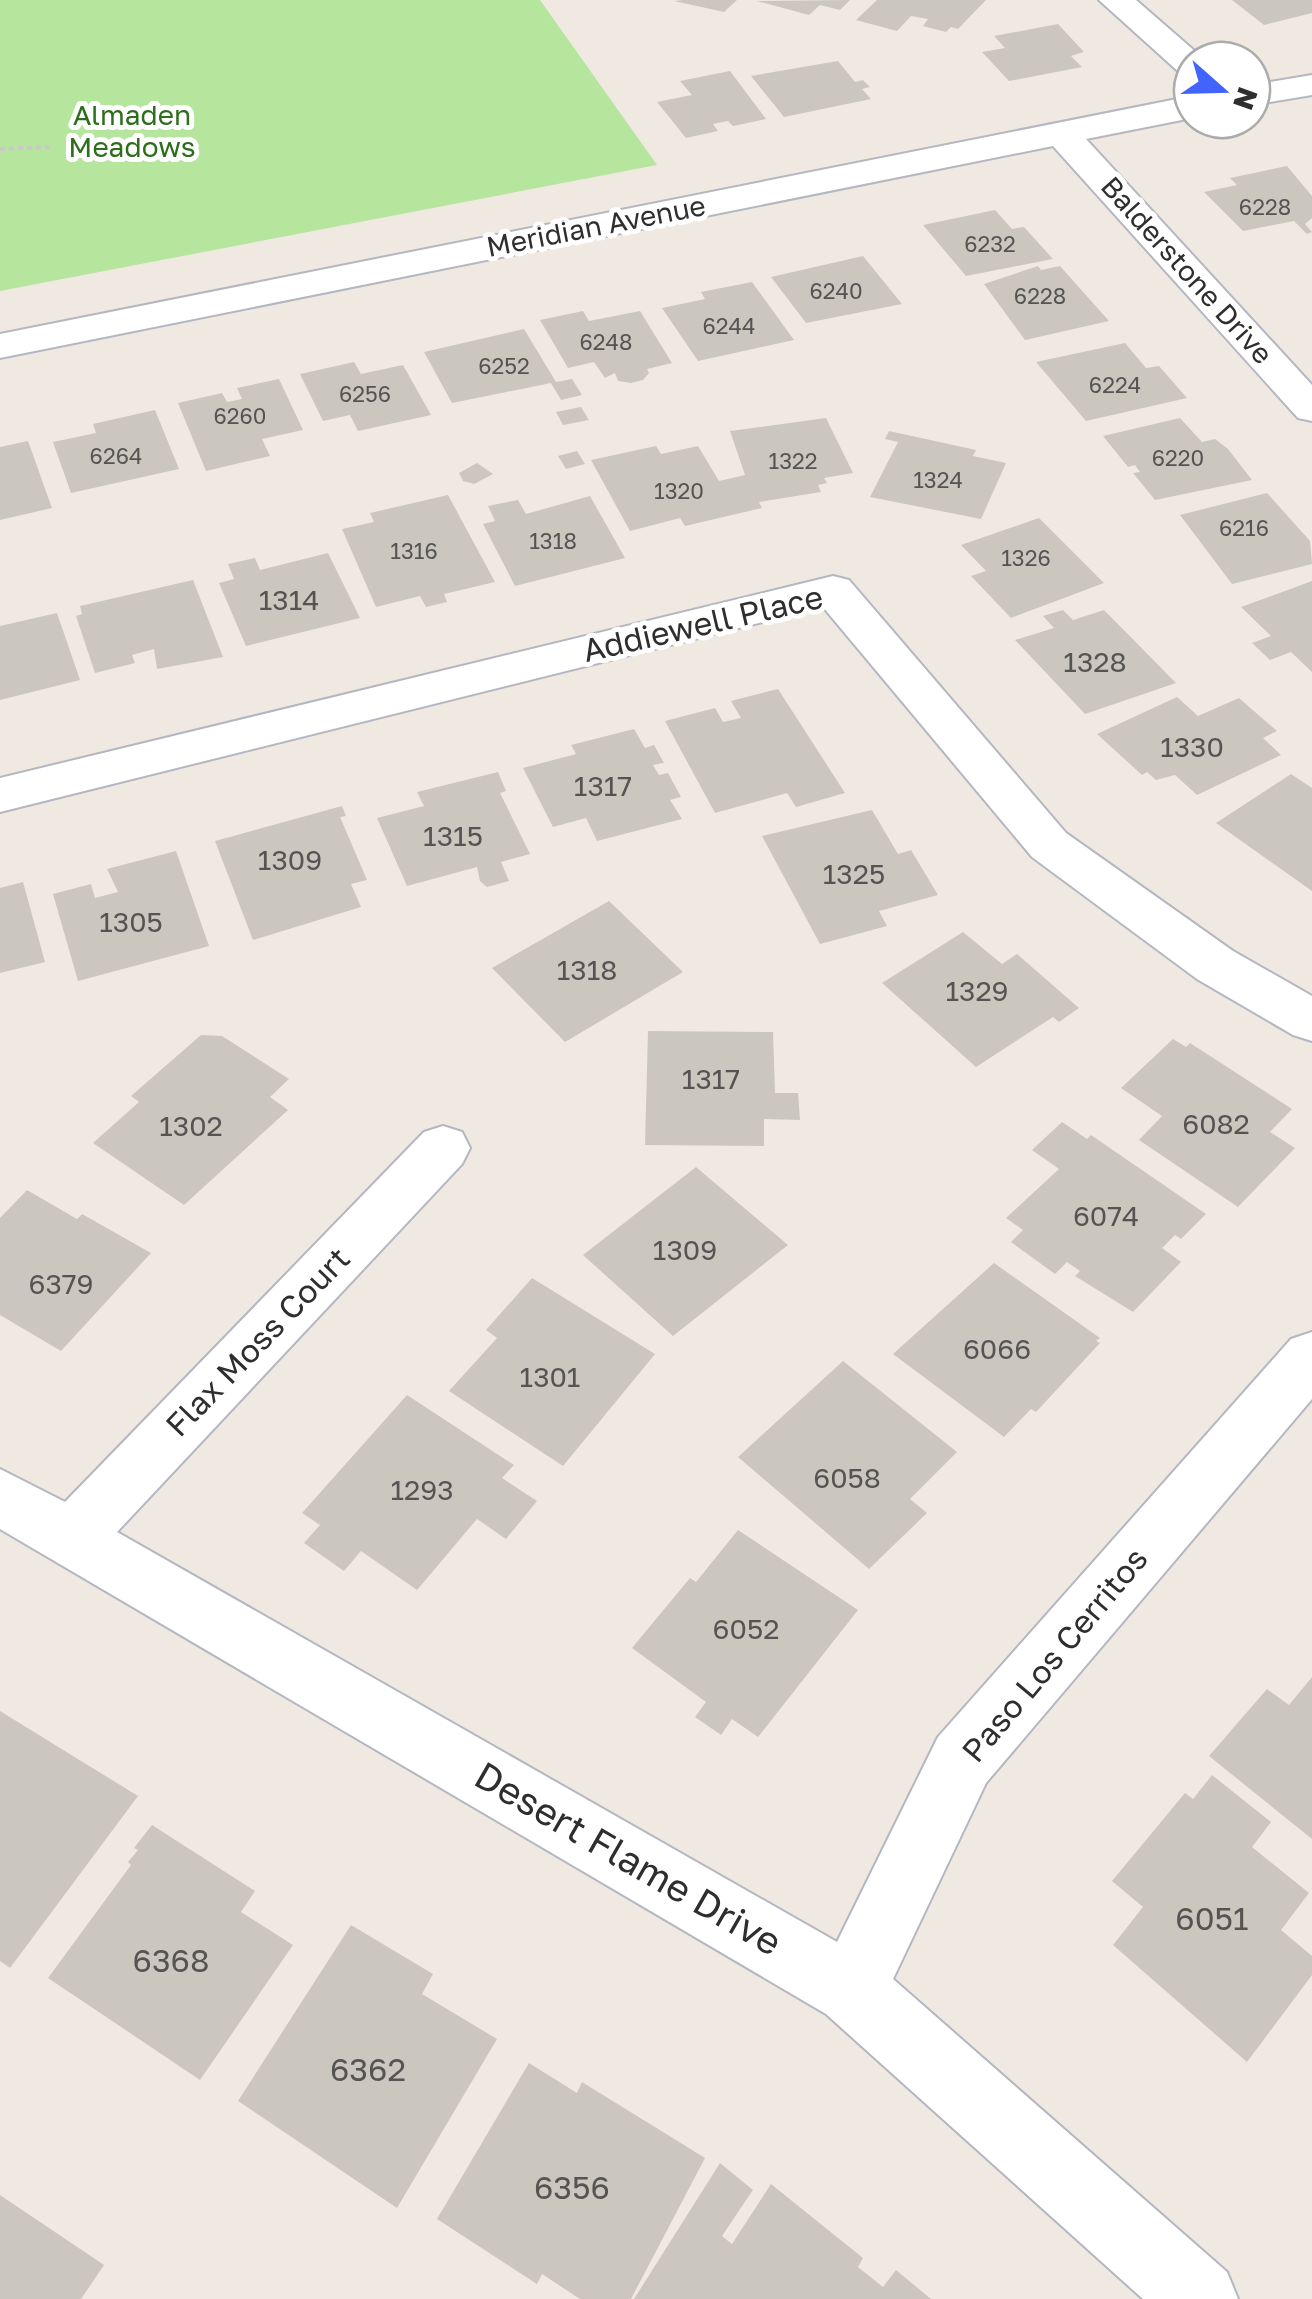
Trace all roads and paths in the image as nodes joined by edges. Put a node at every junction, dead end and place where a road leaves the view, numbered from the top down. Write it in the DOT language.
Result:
graph roads {
  1 [pos="1116,0"];
  2 [pos="1172,49"];
  3 [pos="1312,85"];
  4 [pos="1272,92"];
  5 [pos="1172,110"];
  6 [pos="1061,133"];
  7 [pos="52,147"];
  8 [pos="0,150"];
  9 [pos="0,346"];
  10 [pos="1312,409"];
  11 [pos="0,795"];
  12 [pos="1312,1021"];
  13 [pos="442,1148"];
  14 [pos="1312,1357"];
  15 [pos="0,1497"];
  16 [pos="73,1536"];
  17 [pos="851,1988"];
  18 [pos="1200,2299"];
  1 -- 2 [label="street"];
  3 -- 4 [label="street"];
  5 -- 6 [label="street, Meridian Avenue"];
  6 -- 9 [label="street, Meridian Avenue"];
  6 -- 10 [label="street, Balderstone Drive"];
  7 -- 8 [label="path"];
  11 -- 12 [label="street, Addiewell Place"];
  13 -- 16 [label="street, Flax Moss Court"];
  14 -- 17 [label="street, Paso Los Cerritos"];
  15 -- 16 [label="street, Desert Flame Drive"];
  16 -- 17 [label="street, Desert Flame Drive"];
  17 -- 18 [label="street, Desert Flame Drive"];
}
